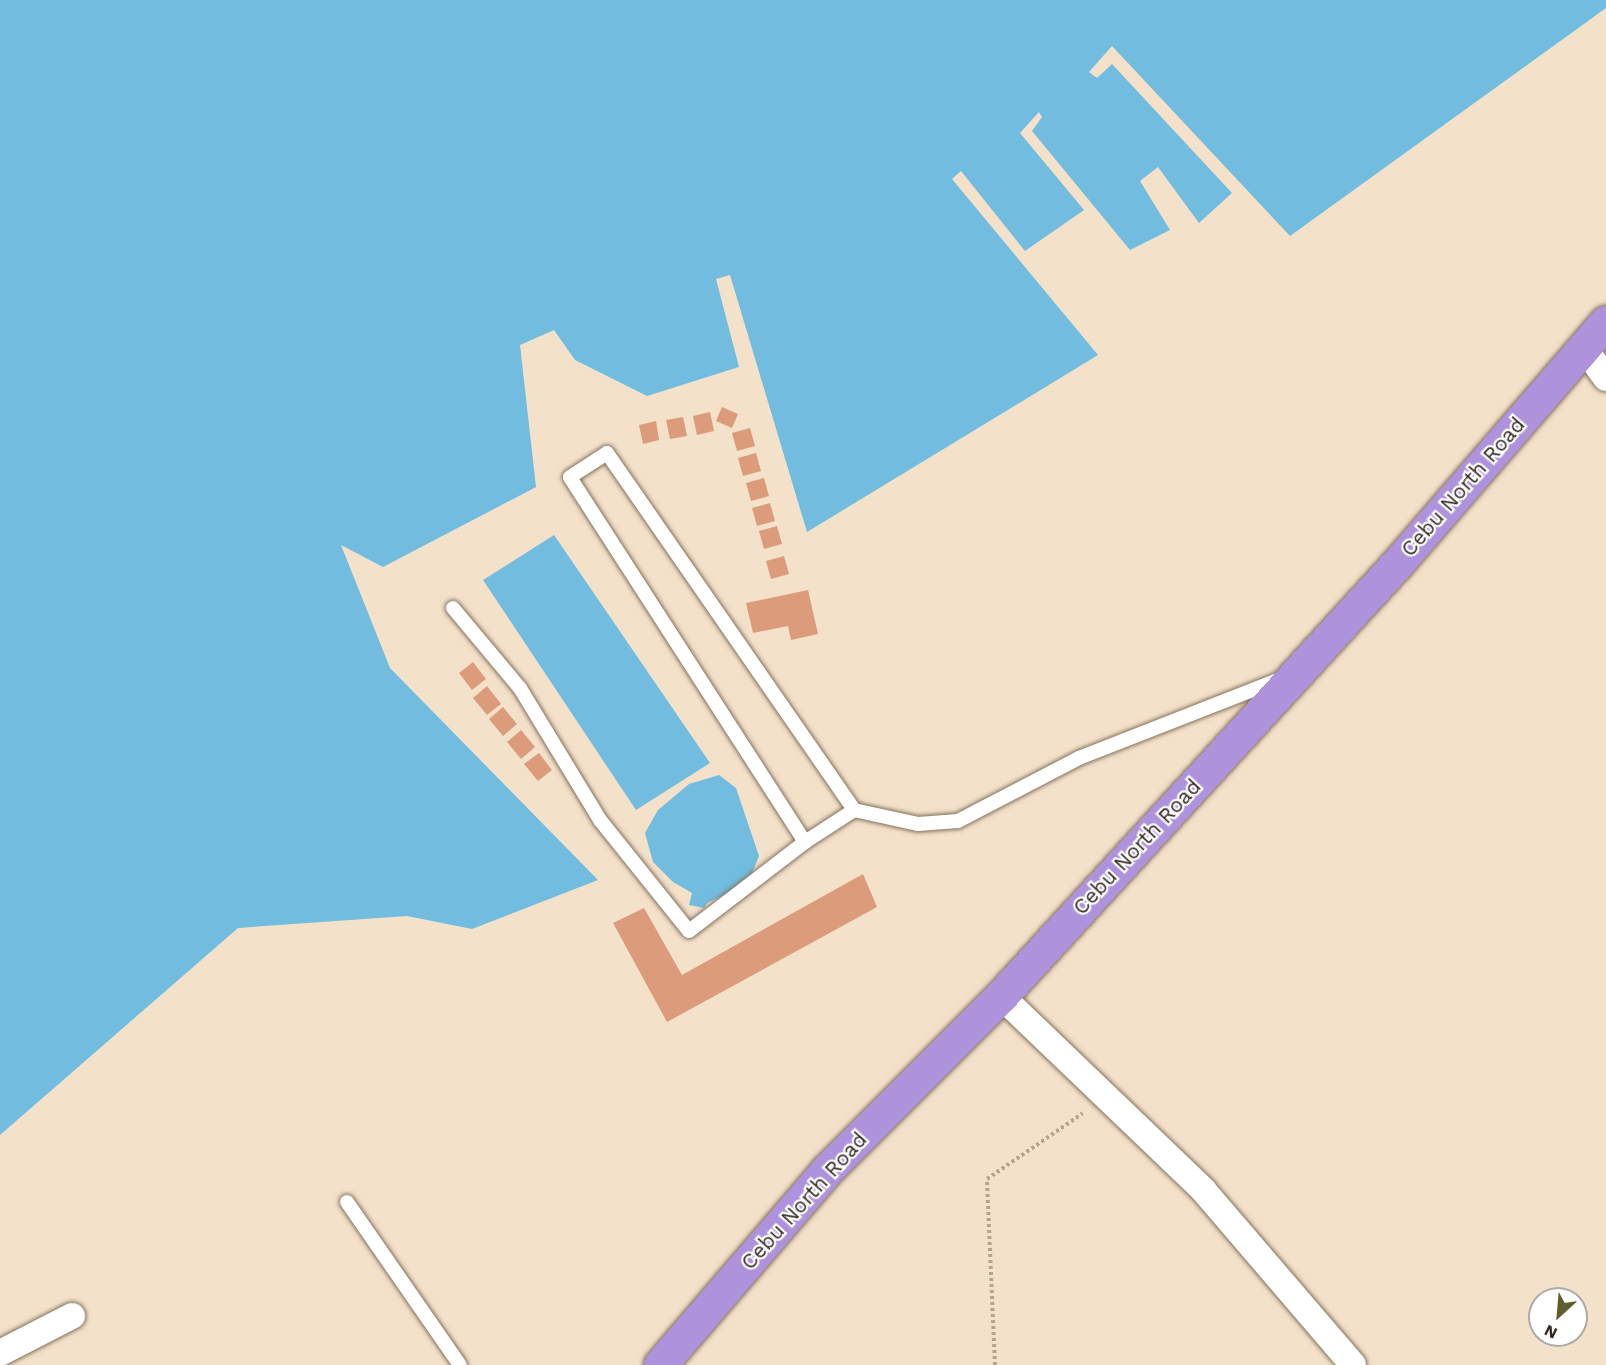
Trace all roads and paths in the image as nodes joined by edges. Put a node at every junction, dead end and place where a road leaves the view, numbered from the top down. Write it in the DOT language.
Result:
graph roads {
  1 [pos="1606,322"];
  2 [pos="1584,348"];
  3 [pos="1606,378"];
  4 [pos="453,608"];
  5 [pos="1297,672"];
  6 [pos="854,810"];
  7 [pos="805,842"];
  8 [pos="1000,996"];
  9 [pos="1106,1097"];
  10 [pos="347,1202"];
  11 [pos="72,1316"];
  12 [pos="0,1353"];
  13 [pos="460,1365"];
  14 [pos="660,1365"];
  15 [pos="995,1365"];
  16 [pos="1353,1365"];
  1 -- 2 [label="highway, Cebu North Road"];
  2 -- 3 [label="street"];
  2 -- 5 [label="highway, Cebu North Road"];
  4 -- 7 [label="lane"];
  5 -- 6 [label="lane"];
  5 -- 8 [label="highway, Cebu North Road"];
  6 -- 7 [label="lane"];
  6 -- 7 [label="lane"];
  8 -- 9 [label="street"];
  8 -- 14 [label="highway, Cebu North Road"];
  9 -- 15 [label="path"];
  9 -- 16 [label="street"];
  10 -- 13 [label="lane"];
  11 -- 12 [label="street"];
}
